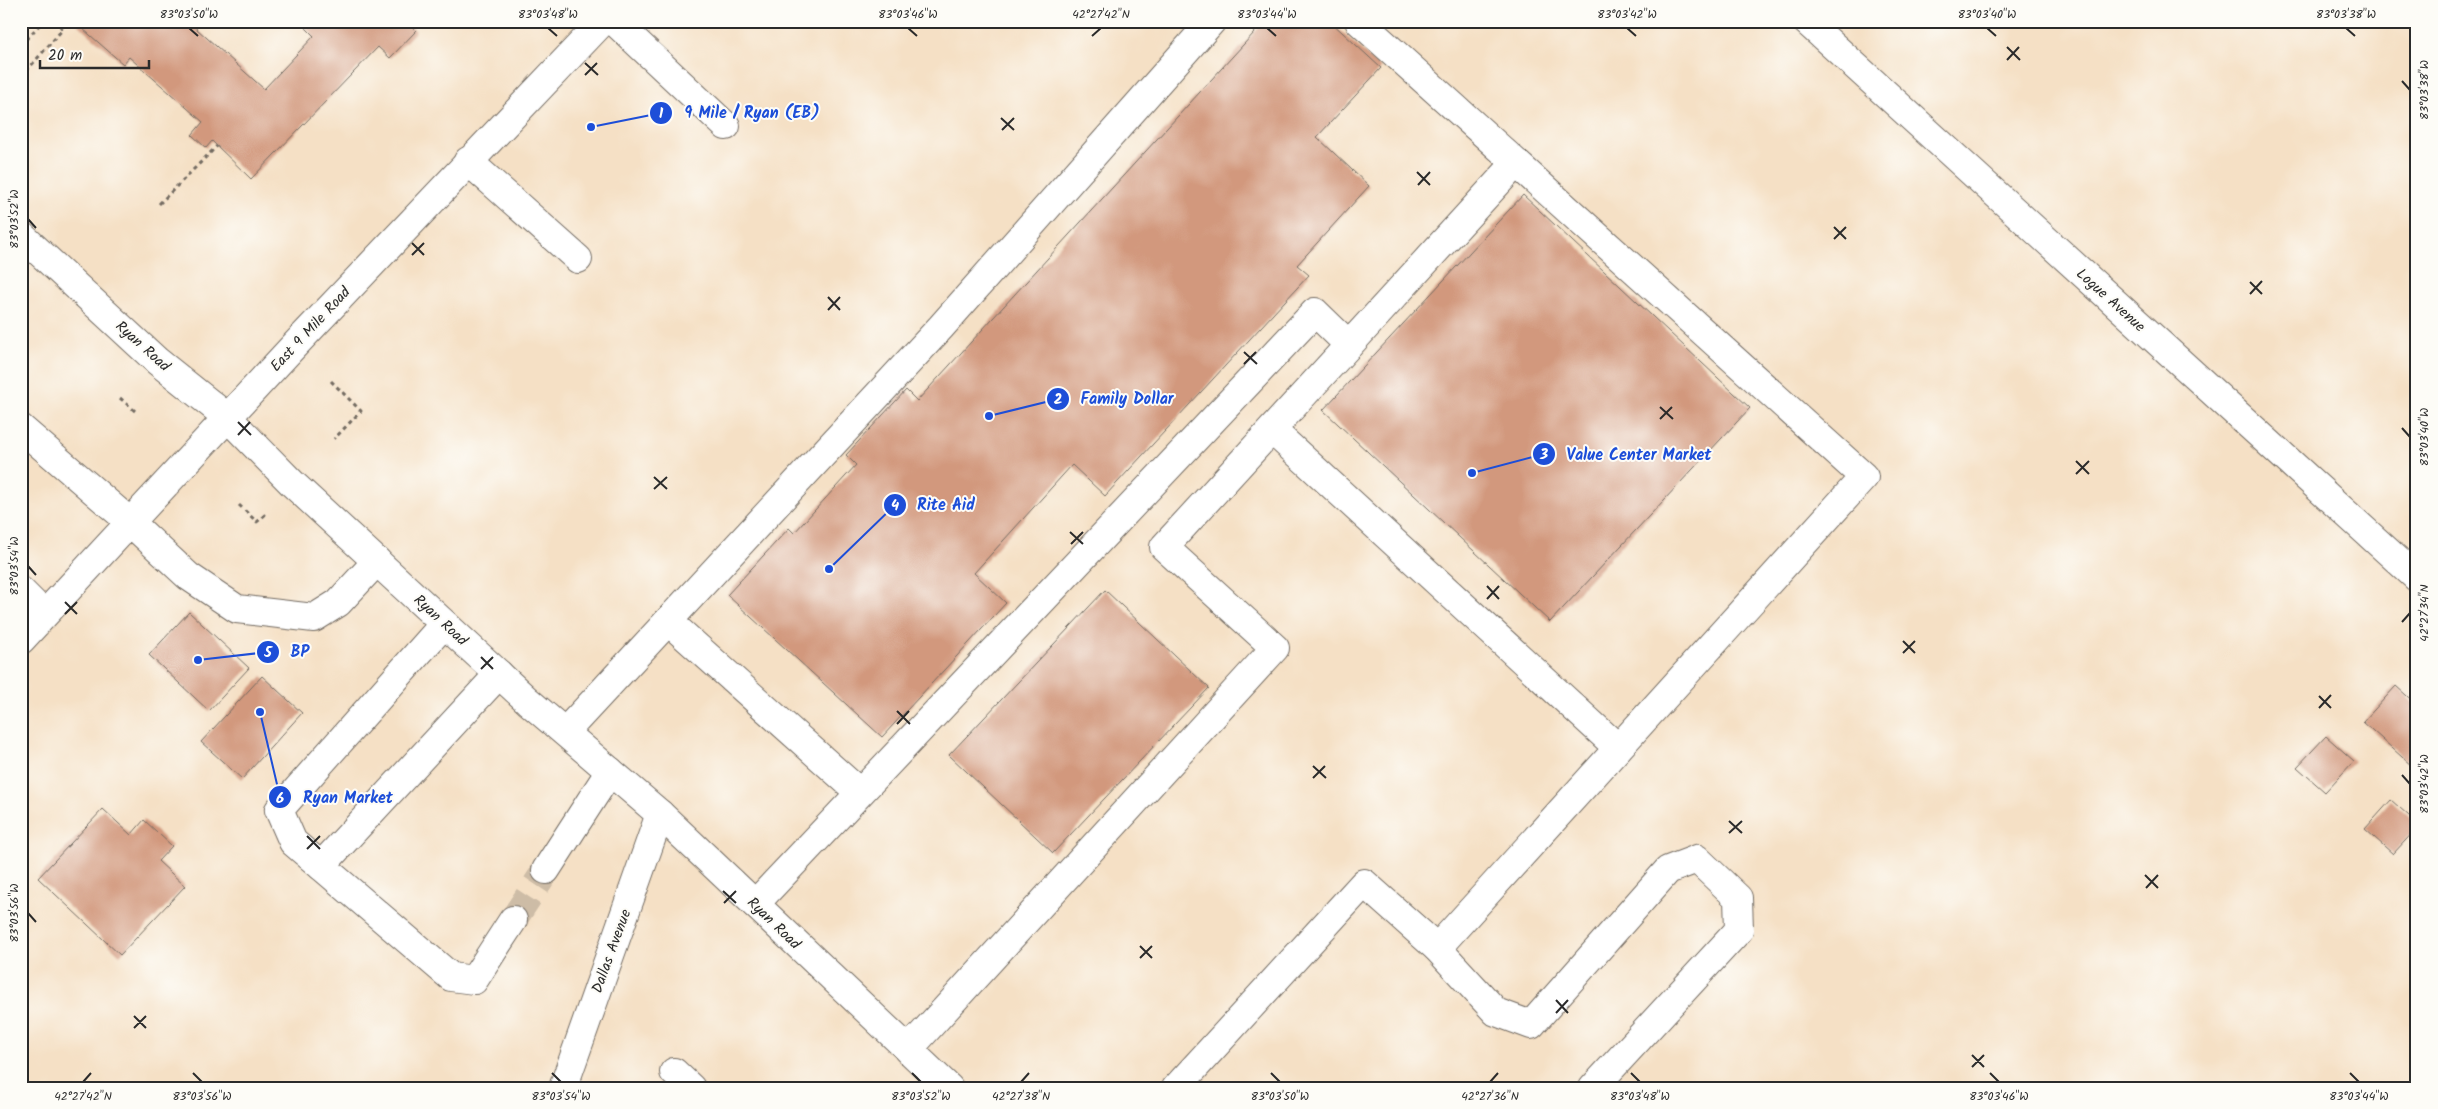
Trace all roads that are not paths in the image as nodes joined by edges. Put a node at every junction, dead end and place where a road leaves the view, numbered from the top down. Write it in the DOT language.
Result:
graph roads {
  1 [pos="603,21"];
  2 [pos="614,21"];
  3 [pos="1212,21"];
  4 [pos="1359,21"];
  5 [pos="1806,21"];
  6 [pos="726,126"];
  7 [pos="468,161"];
  8 [pos="1516,163"];
  9 [pos="21,234"];
  10 [pos="578,259"];
  11 [pos="1349,345"];
  12 [pos="227,418"];
  13 [pos="21,428"];
  14 [pos="1272,430"];
  15 [pos="130,522"];
  16 [pos="377,561"];
  17 [pos="2417,578"];
  18 [pos="21,591"];
  19 [pos="44,614"];
  20 [pos="668,621"];
  21 [pos="444,624"];
  22 [pos="21,640"];
  23 [pos="499,674"];
  24 [pos="565,732"];
  25 [pos="1618,748"];
  26 [pos="610,771"];
  27 [pos="859,792"];
  28 [pos="660,814"];
  29 [pos="322,866"];
  30 [pos="546,870"];
  31 [pos="755,904"];
  32 [pos="513,920"];
  33 [pos="1437,948"];
  34 [pos="908,1050"];
  35 [pos="563,1088"];
  36 [pos="949,1088"];
  37 [pos="1176,1088"];
  38 [pos="1593,1088"];
  1 -- 7 [label="main road, East 9 Mile Road"];
  2 -- 6 [label="main road"];
  3 -- 20 [label="main road"];
  4 -- 8 [label="main road"];
  5 -- 17 [label="main road, Logue Avenue"];
  7 -- 10 [label="main road"];
  7 -- 12 [label="main road, East 9 Mile Road"];
  8 -- 11 [label="main road"];
  8 -- 25 [label="main road"];
  9 -- 12 [label="main road, Ryan Road"];
  11 -- 14 [label="main road"];
  11 -- 27 [label="main road"];
  12 -- 15 [label="main road, East 9 Mile Road"];
  12 -- 16 [label="main road, Ryan Road"];
  13 -- 15 [label="main road"];
  14 -- 25 [label="main road"];
  14 -- 34 [label="main road"];
  15 -- 16 [label="main road"];
  15 -- 19 [label="main road, East 9 Mile Road"];
  16 -- 21 [label="main road, Ryan Road"];
  18 -- 19 [label="main road"];
  19 -- 22 [label="main road, East 9 Mile Road"];
  20 -- 24 [label="main road"];
  20 -- 27 [label="main road"];
  21 -- 23 [label="main road, Ryan Road"];
  21 -- 29 [label="main road"];
  23 -- 24 [label="main road, Ryan Road"];
  23 -- 29 [label="main road"];
  24 -- 26 [label="main road, Ryan Road"];
  25 -- 33 [label="main road"];
  26 -- 28 [label="main road, Ryan Road"];
  26 -- 30 [label="main road"];
  27 -- 31 [label="main road"];
  28 -- 31 [label="main road, Ryan Road"];
  28 -- 35 [label="main road, Dallas Avenue"];
  29 -- 32 [label="main road"];
  31 -- 34 [label="main road, Ryan Road"];
  33 -- 37 [label="main road"];
  33 -- 38 [label="main road"];
  34 -- 36 [label="main road, Ryan Road"];
}
